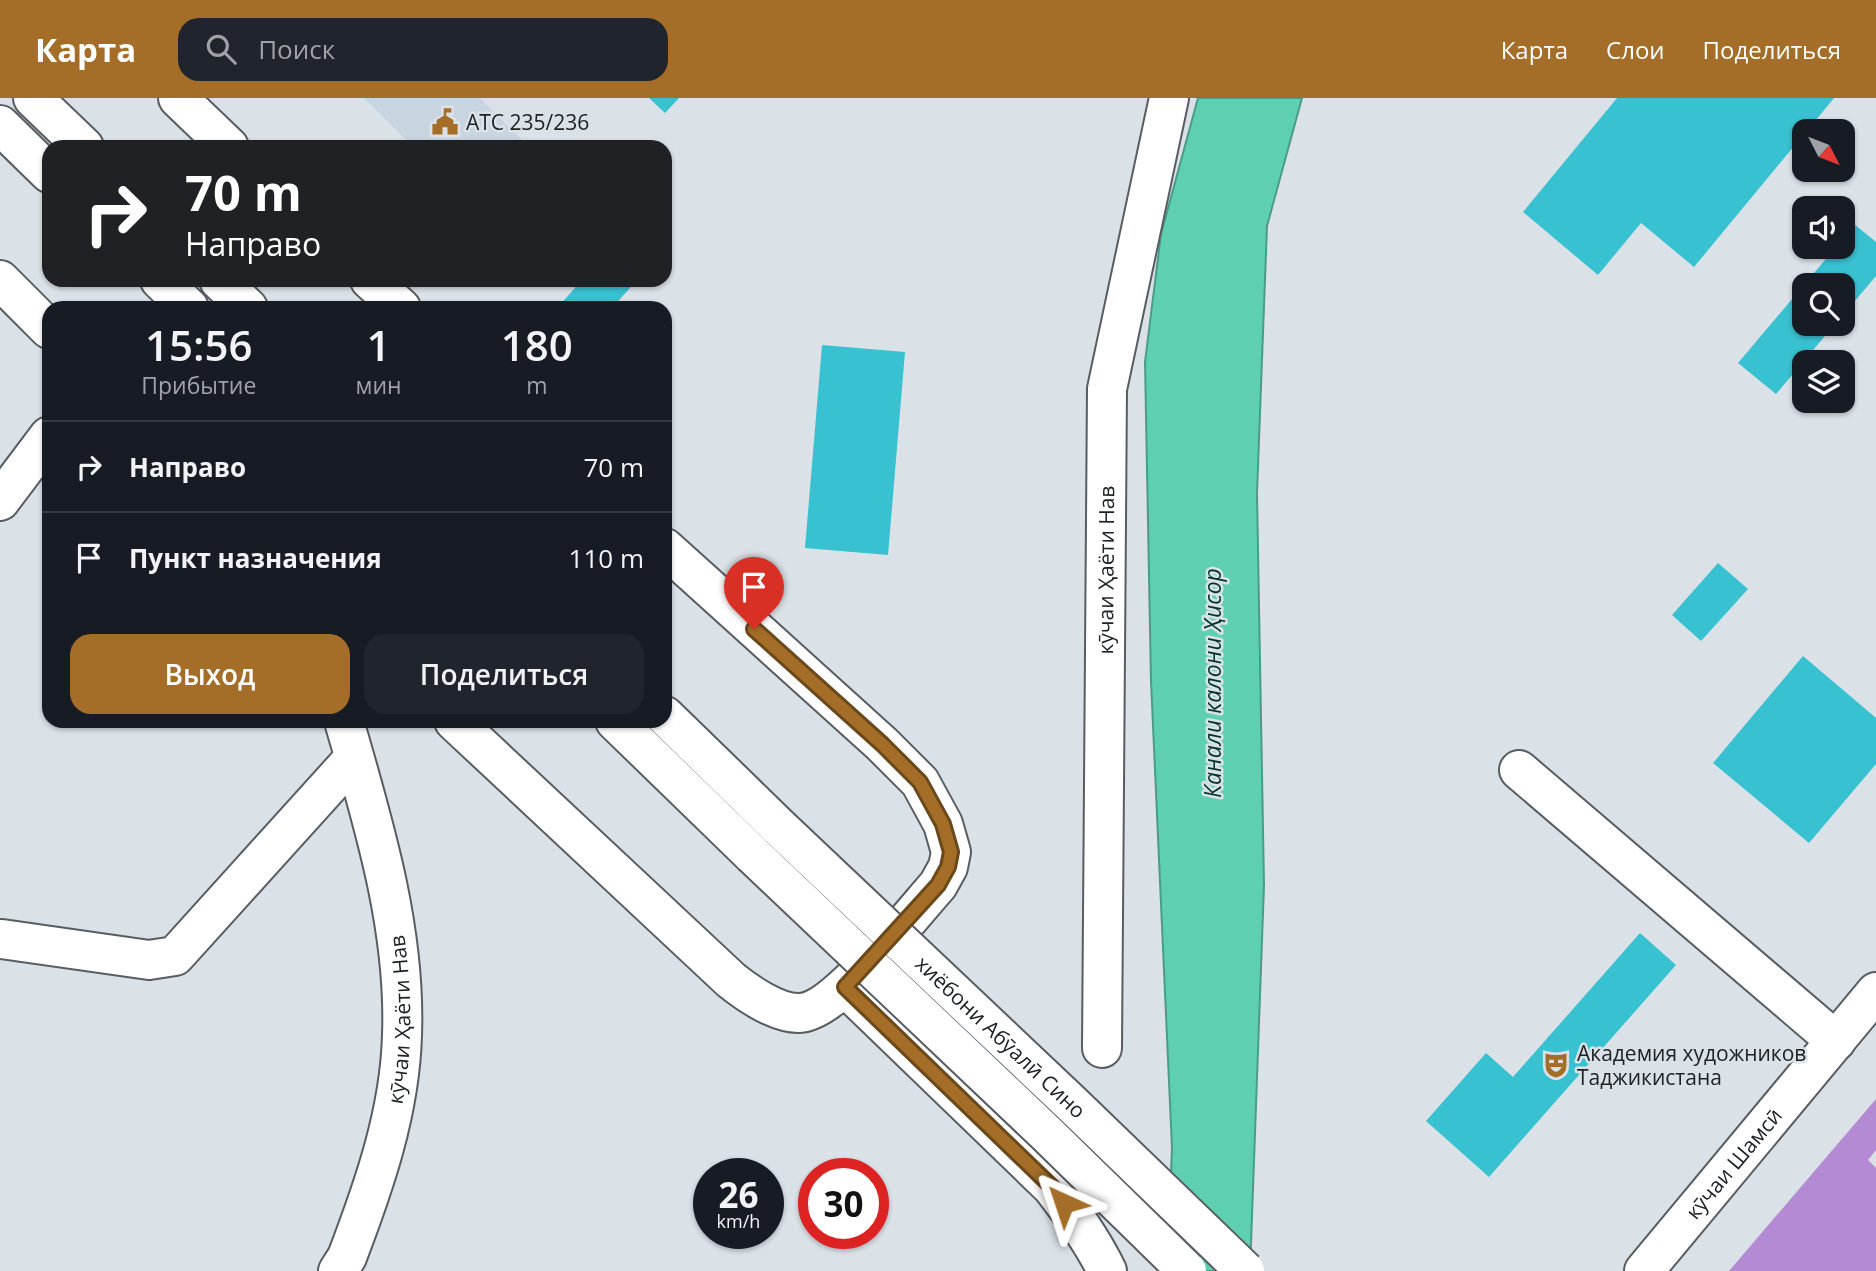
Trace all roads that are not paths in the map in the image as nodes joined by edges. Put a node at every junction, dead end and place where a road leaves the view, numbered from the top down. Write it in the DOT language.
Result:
graph roads {
  1 [pos="33,98"];
  2 [pos="178,98"];
  3 [pos="1170,98"];
  4 [pos="0,125"];
  5 [pos="76,140"];
  6 [pos="222,140"];
  7 [pos="42,166"];
  8 [pos="0,280"];
  9 [pos="167,287"];
  10 [pos="226,287"];
  11 [pos="378,287"];
  12 [pos="181,301"];
  13 [pos="241,301"];
  14 [pos="393,301"];
  15 [pos="42,322"];
  16 [pos="42,445"];
  17 [pos="0,501"];
  18 [pos="672,554"];
  19 [pos="672,723"];
  20 [pos="346,728"];
  21 [pos="461,728"];
  22 [pos="622,728"];
  23 [pos="355,758"];
  24 [pos="1519,770"];
  25 [pos="2,939"];
  26 [pos="845,987"];
  27 [pos="1876,992"];
  28 [pos="1836,1041"];
  29 [pos="1102,1048"];
  30 [pos="338,1271"];
  31 [pos="1107,1271"];
  32 [pos="1188,1271"];
  33 [pos="1245,1271"];
  34 [pos="1644,1271"];
  1 -- 5 [label="street"];
  2 -- 6 [label="street"];
  3 -- 29 [label="street, кӯчаи Ҳаёти Нав"];
  4 -- 7 [label="street"];
  8 -- 15 [label="street"];
  9 -- 12 [label="street"];
  10 -- 13 [label="street"];
  11 -- 14 [label="street"];
  16 -- 17 [label="street"];
  18 -- 26 [label="street"];
  19 -- 33 [label="street, хиёбони Абӯалӣ Сино, bridge"];
  20 -- 23 [label="street, кӯчаи Ҳаёти Нав"];
  21 -- 26 [label="street"];
  22 -- 32 [label="street, хиёбони Абӯалӣ Сино, bridge"];
  23 -- 25 [label="street"];
  23 -- 30 [label="street, кӯчаи Ҳаёти Нав"];
  24 -- 28 [label="street"];
  26 -- 31 [label="street"];
  27 -- 28 [label="street, кӯчаи Шамсӣ"];
  28 -- 34 [label="street, кӯчаи Шамсӣ"];
}
